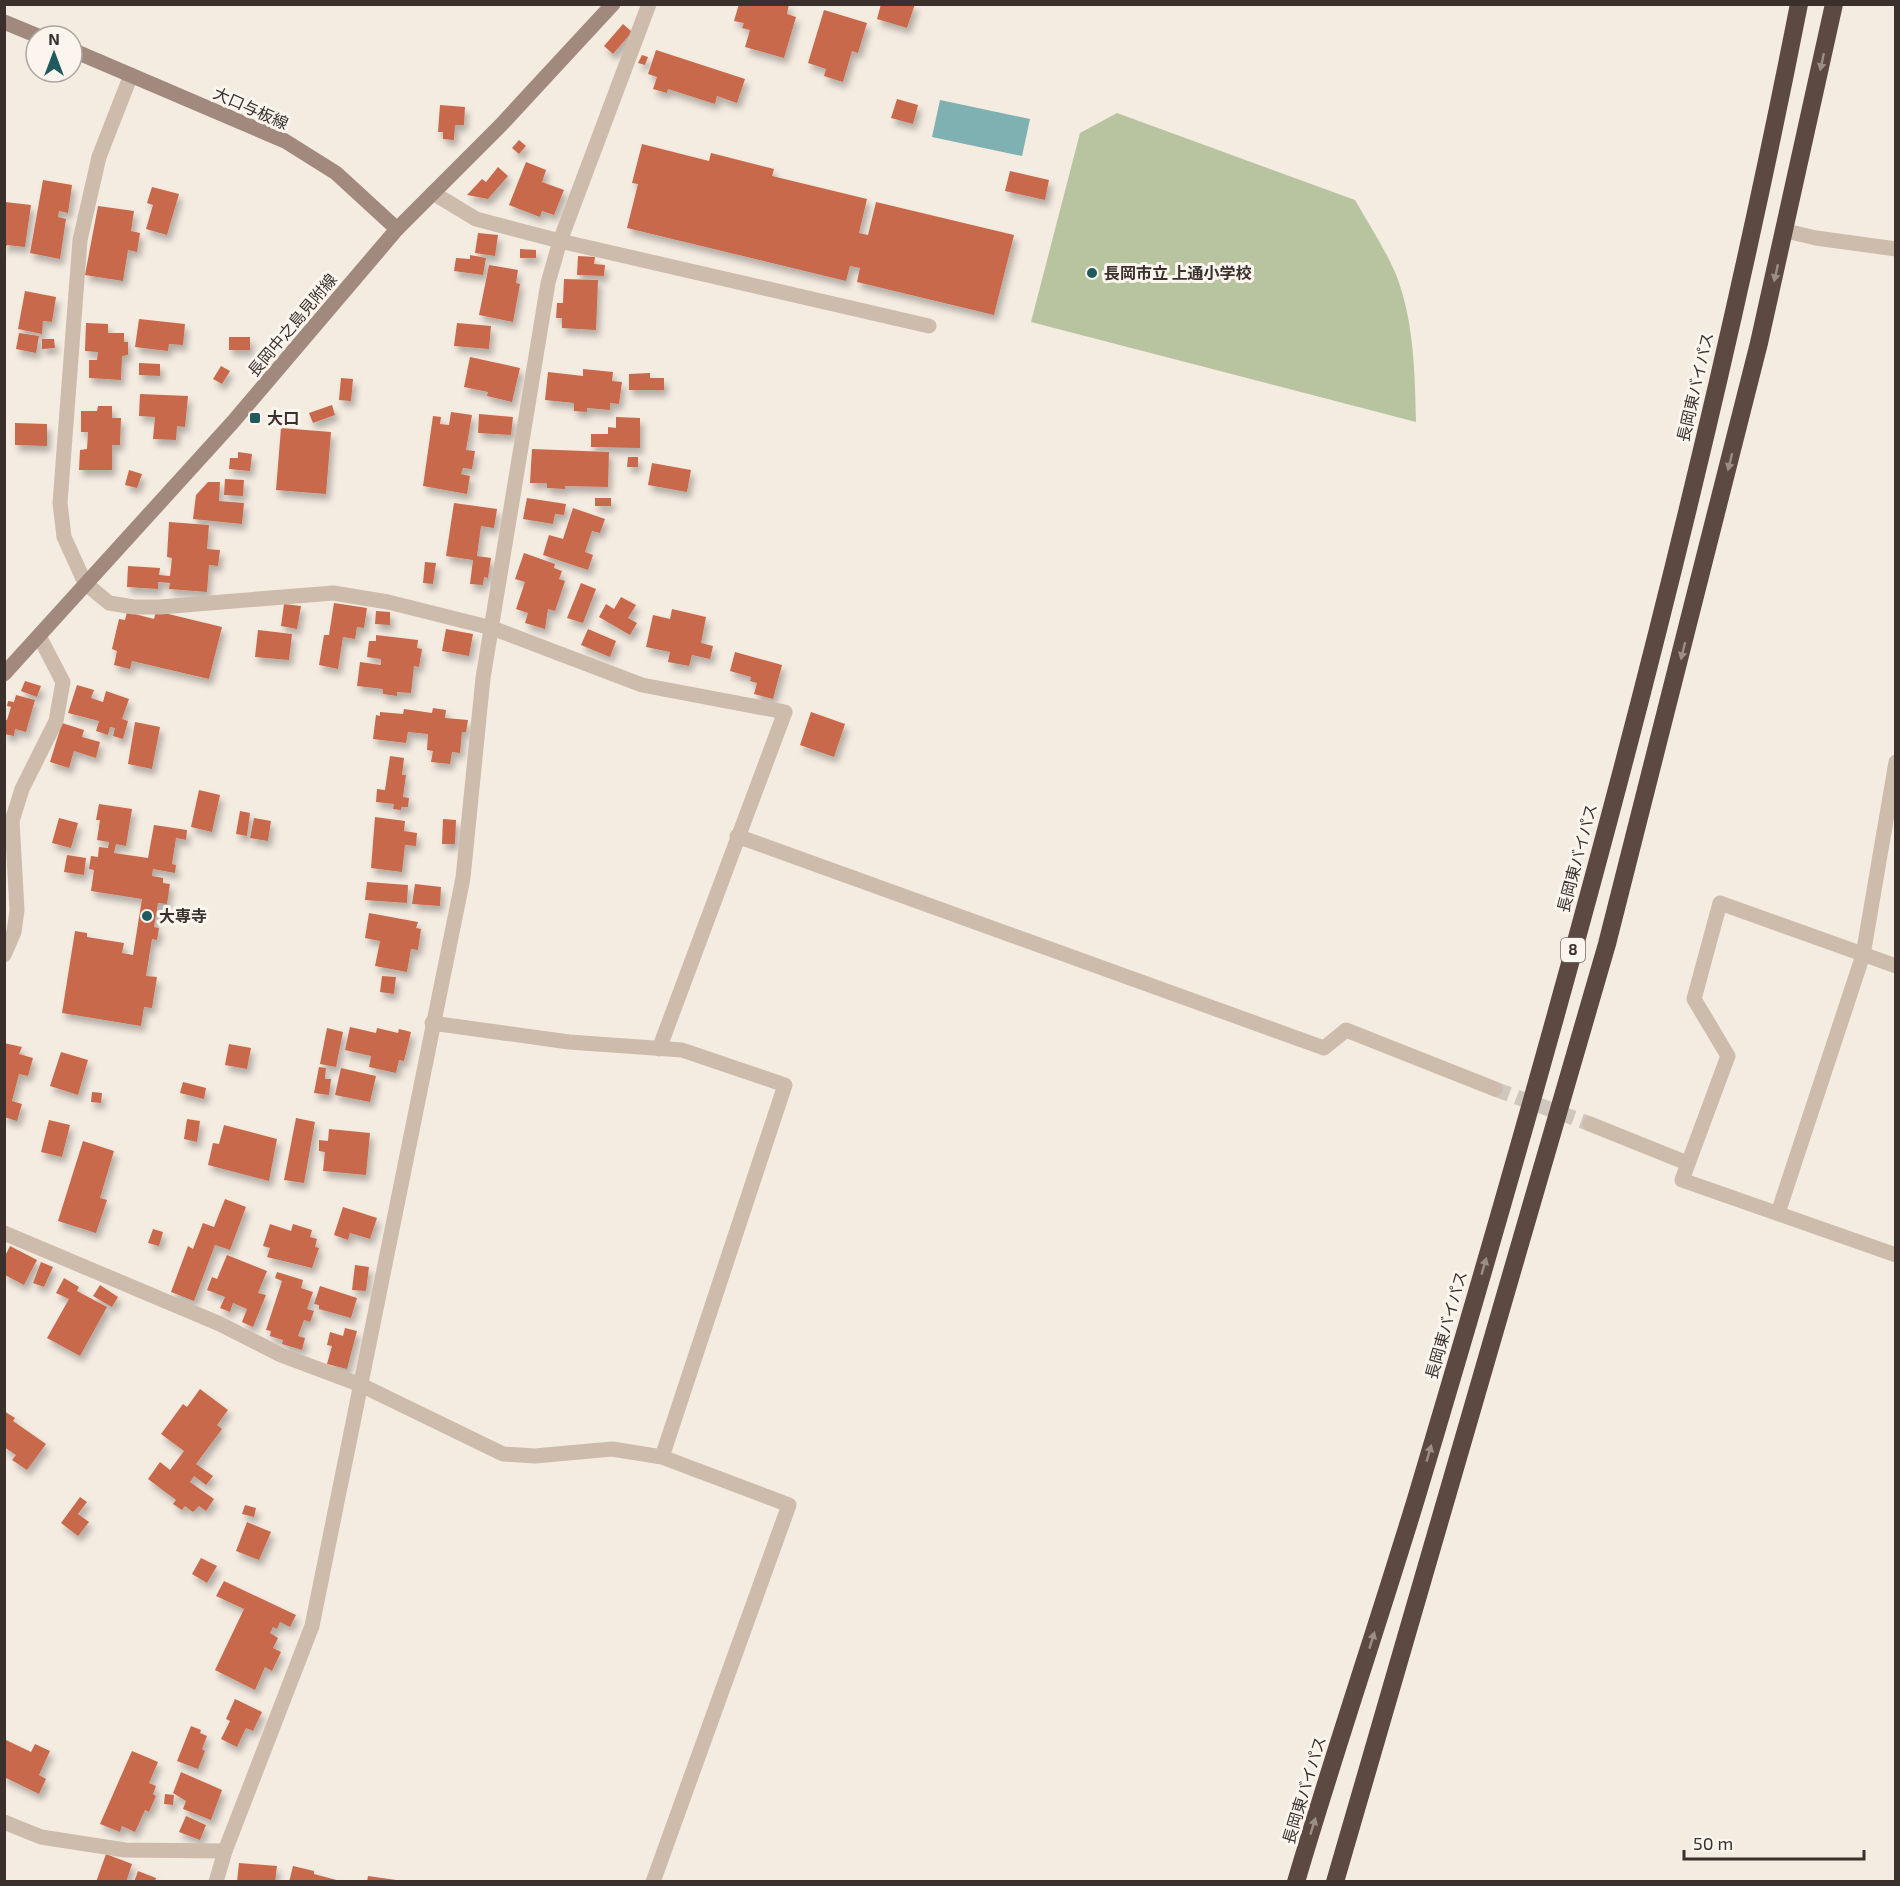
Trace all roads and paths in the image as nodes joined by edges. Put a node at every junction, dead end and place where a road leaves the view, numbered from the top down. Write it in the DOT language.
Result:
graph roads {
  1 [pos="613,4"];
  2 [pos="649,4"];
  3 [pos="1799,4"];
  4 [pos="1834,4"];
  5 [pos="4,22"];
  6 [pos="24,30"];
  7 [pos="84,55"];
  8 [pos="131,75"];
  9 [pos="432,193"];
  10 [pos="397,229"];
  11 [pos="1786,231"];
  12 [pos="560,241"];
  13 [pos="1896,249"];
  14 [pos="929,326"];
  15 [pos="86,583"];
  16 [pos="492,628"];
  17 [pos="39,636"];
  18 [pos="4,674"];
  19 [pos="1896,762"];
  20 [pos="738,836"];
  21 [pos="1863,955"];
  22 [pos="4,956"];
  23 [pos="1896,966"];
  24 [pos="432,1023"];
  25 [pos="659,1049"];
  26 [pos="1496,1089"];
  27 [pos="1590,1124"];
  28 [pos="1687,1163"];
  29 [pos="1778,1213"];
  30 [pos="4,1233"];
  31 [pos="1896,1255"];
  32 [pos="361,1385"];
  33 [pos="662,1457"];
  34 [pos="4,1822"];
  35 [pos="225,1851"];
  36 [pos="216,1881"];
  37 [pos="653,1881"];
  38 [pos="1296,1881"];
  39 [pos="1335,1881"];
  1 -- 9 [label="main road, 長岡中之島見附線"];
  2 -- 12 [label="street"];
  38 -- 3 [label="highway, 長岡東バイパス / 8, one-way"];
  4 -- 11 [label="highway, 8, one-way"];
  5 -- 6 [label="main road"];
  7 -- 8 [label="main road, 大口与板線"];
  8 -- 10 [label="main road, 大口与板線"];
  8 -- 15 [label="street"];
  9 -- 10 [label="main road, 長岡中之島見附線"];
  9 -- 12 [label="street"];
  10 -- 15 [label="main road, 長岡中之島見附線"];
  11 -- 13 [label="street"];
  11 -- 39 [label="highway, 8, one-way"];
  12 -- 14 [label="street"];
  12 -- 16 [label="street"];
  15 -- 16 [label="street"];
  15 -- 17 [label="main road, 長岡中之島見附線"];
  16 -- 20 [label="street"];
  16 -- 24 [label="street"];
  17 -- 18 [label="main road, 長岡中之島見附線"];
  17 -- 22 [label="street"];
  19 -- 21 [label="street"];
  20 -- 25 [label="street"];
  20 -- 26 [label="street"];
  21 -- 23 [label="street"];
  21 -- 28 [label="street"];
  21 -- 29 [label="street"];
  24 -- 25 [label="street"];
  24 -- 32 [label="street"];
  25 -- 33 [label="street"];
  27 -- 28 [label="street"];
  28 -- 29 [label="street"];
  29 -- 31 [label="street"];
  30 -- 32 [label="street"];
  32 -- 33 [label="street"];
  32 -- 35 [label="street"];
  33 -- 37 [label="street"];
  34 -- 35 [label="street"];
  35 -- 36 [label="street"];
}
